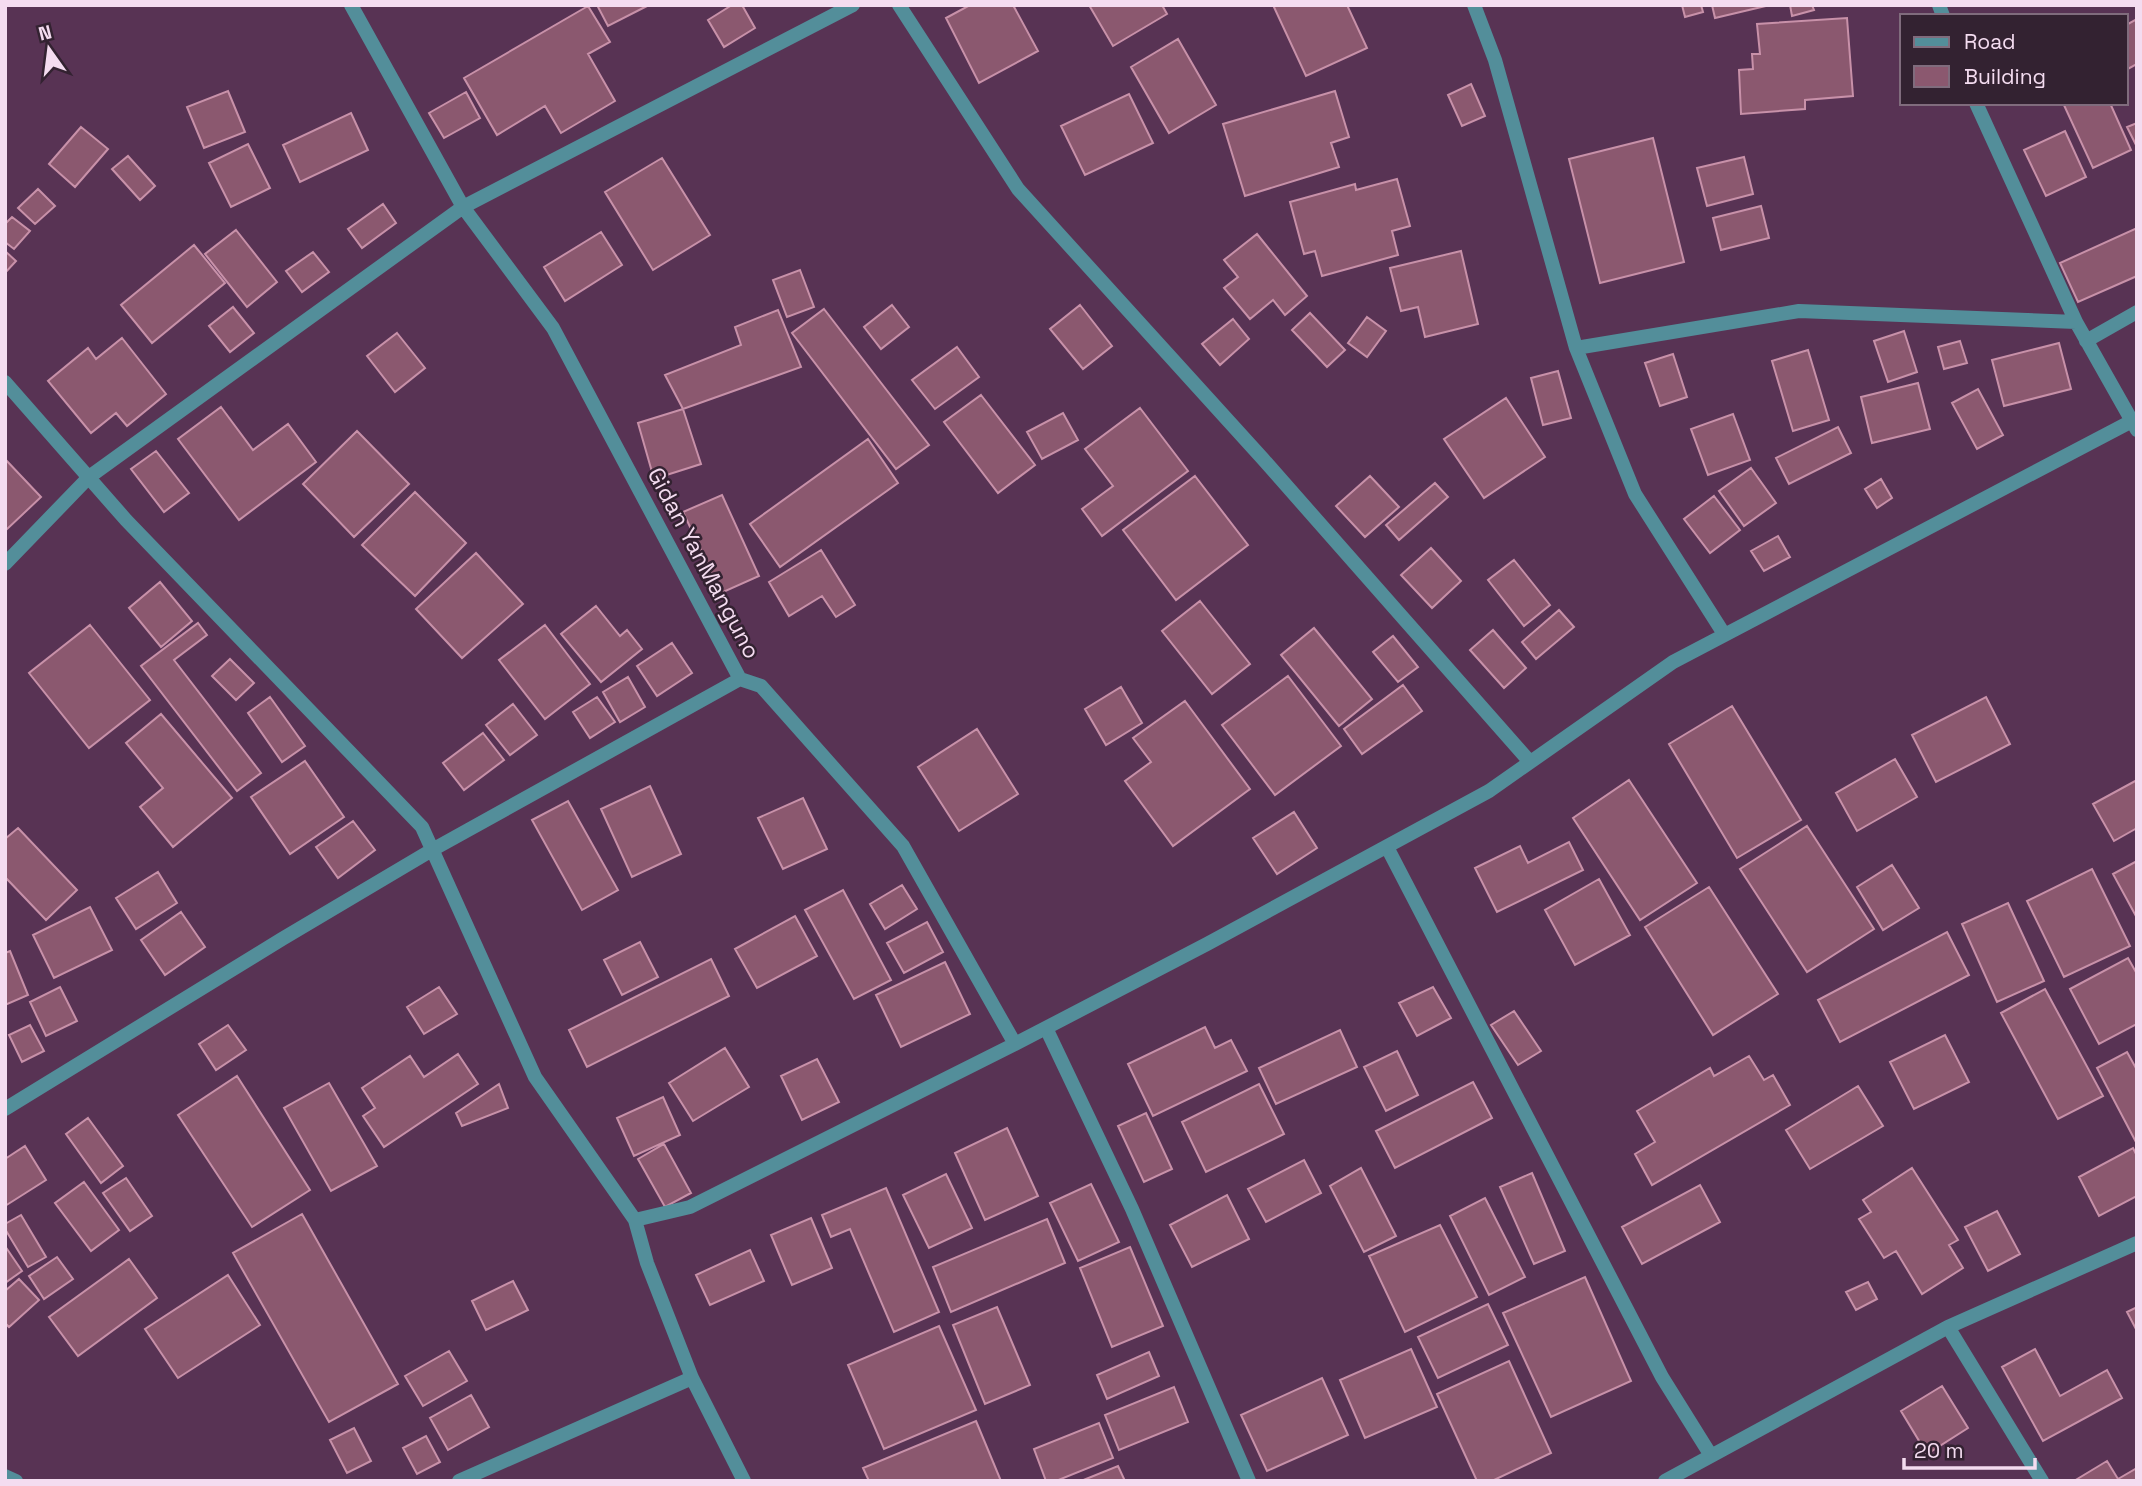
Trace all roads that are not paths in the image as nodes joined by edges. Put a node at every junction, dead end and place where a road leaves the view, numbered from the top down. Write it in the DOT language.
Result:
graph roads {
  1 [pos="351,5"];
  2 [pos="853,5"];
  3 [pos="900,5"];
  4 [pos="1474,5"];
  5 [pos="1977,105"];
  6 [pos="463,207"];
  7 [pos="2137,312"];
  8 [pos="2076,322"];
  9 [pos="2086,341"];
  10 [pos="1576,348"];
  11 [pos="5,382"];
  12 [pos="2135,426"];
  13 [pos="89,477"];
  14 [pos="5,564"];
  15 [pos="1724,634"];
  16 [pos="740,679"];
  17 [pos="1530,762"];
  18 [pos="1387,847"];
  19 [pos="432,850"];
  20 [pos="1046,1028"];
  21 [pos="1015,1044"];
  22 [pos="5,1109"];
  23 [pos="635,1220"];
  24 [pos="2137,1242"];
  25 [pos="1948,1327"];
  26 [pos="692,1378"];
  27 [pos="1710,1454"];
  28 [pos="5,1476"];
  29 [pos="16,1481"];
  30 [pos="458,1481"];
  31 [pos="744,1481"];
  32 [pos="1249,1481"];
  33 [pos="1665,1481"];
  34 [pos="2042,1481"];
  1 -- 6 [label="street, Gidan YanManguno"];
  2 -- 6 [label="street"];
  3 -- 17 [label="street"];
  4 -- 10 [label="street"];
  5 -- 8 [label="street"];
  6 -- 13 [label="street"];
  6 -- 16 [label="street, Gidan YanManguno"];
  7 -- 9 [label="street"];
  8 -- 9 [label="street"];
  8 -- 10 [label="street"];
  9 -- 12 [label="street"];
  10 -- 15 [label="street"];
  11 -- 13 [label="street"];
  12 -- 15 [label="street"];
  13 -- 14 [label="street"];
  13 -- 19 [label="street"];
  15 -- 17 [label="street"];
  16 -- 19 [label="street, Gidan YanManguno"];
  16 -- 21 [label="street"];
  17 -- 18 [label="street"];
  18 -- 20 [label="street"];
  18 -- 27 [label="street"];
  19 -- 22 [label="street, Gidan YanManguno"];
  19 -- 23 [label="street"];
  20 -- 21 [label="street"];
  20 -- 32 [label="street"];
  21 -- 23 [label="street"];
  23 -- 26 [label="street"];
  24 -- 25 [label="street"];
  25 -- 27 [label="street"];
  25 -- 34 [label="street"];
  26 -- 30 [label="street"];
  26 -- 31 [label="street"];
  27 -- 33 [label="street"];
  28 -- 29 [label="street"];
}
